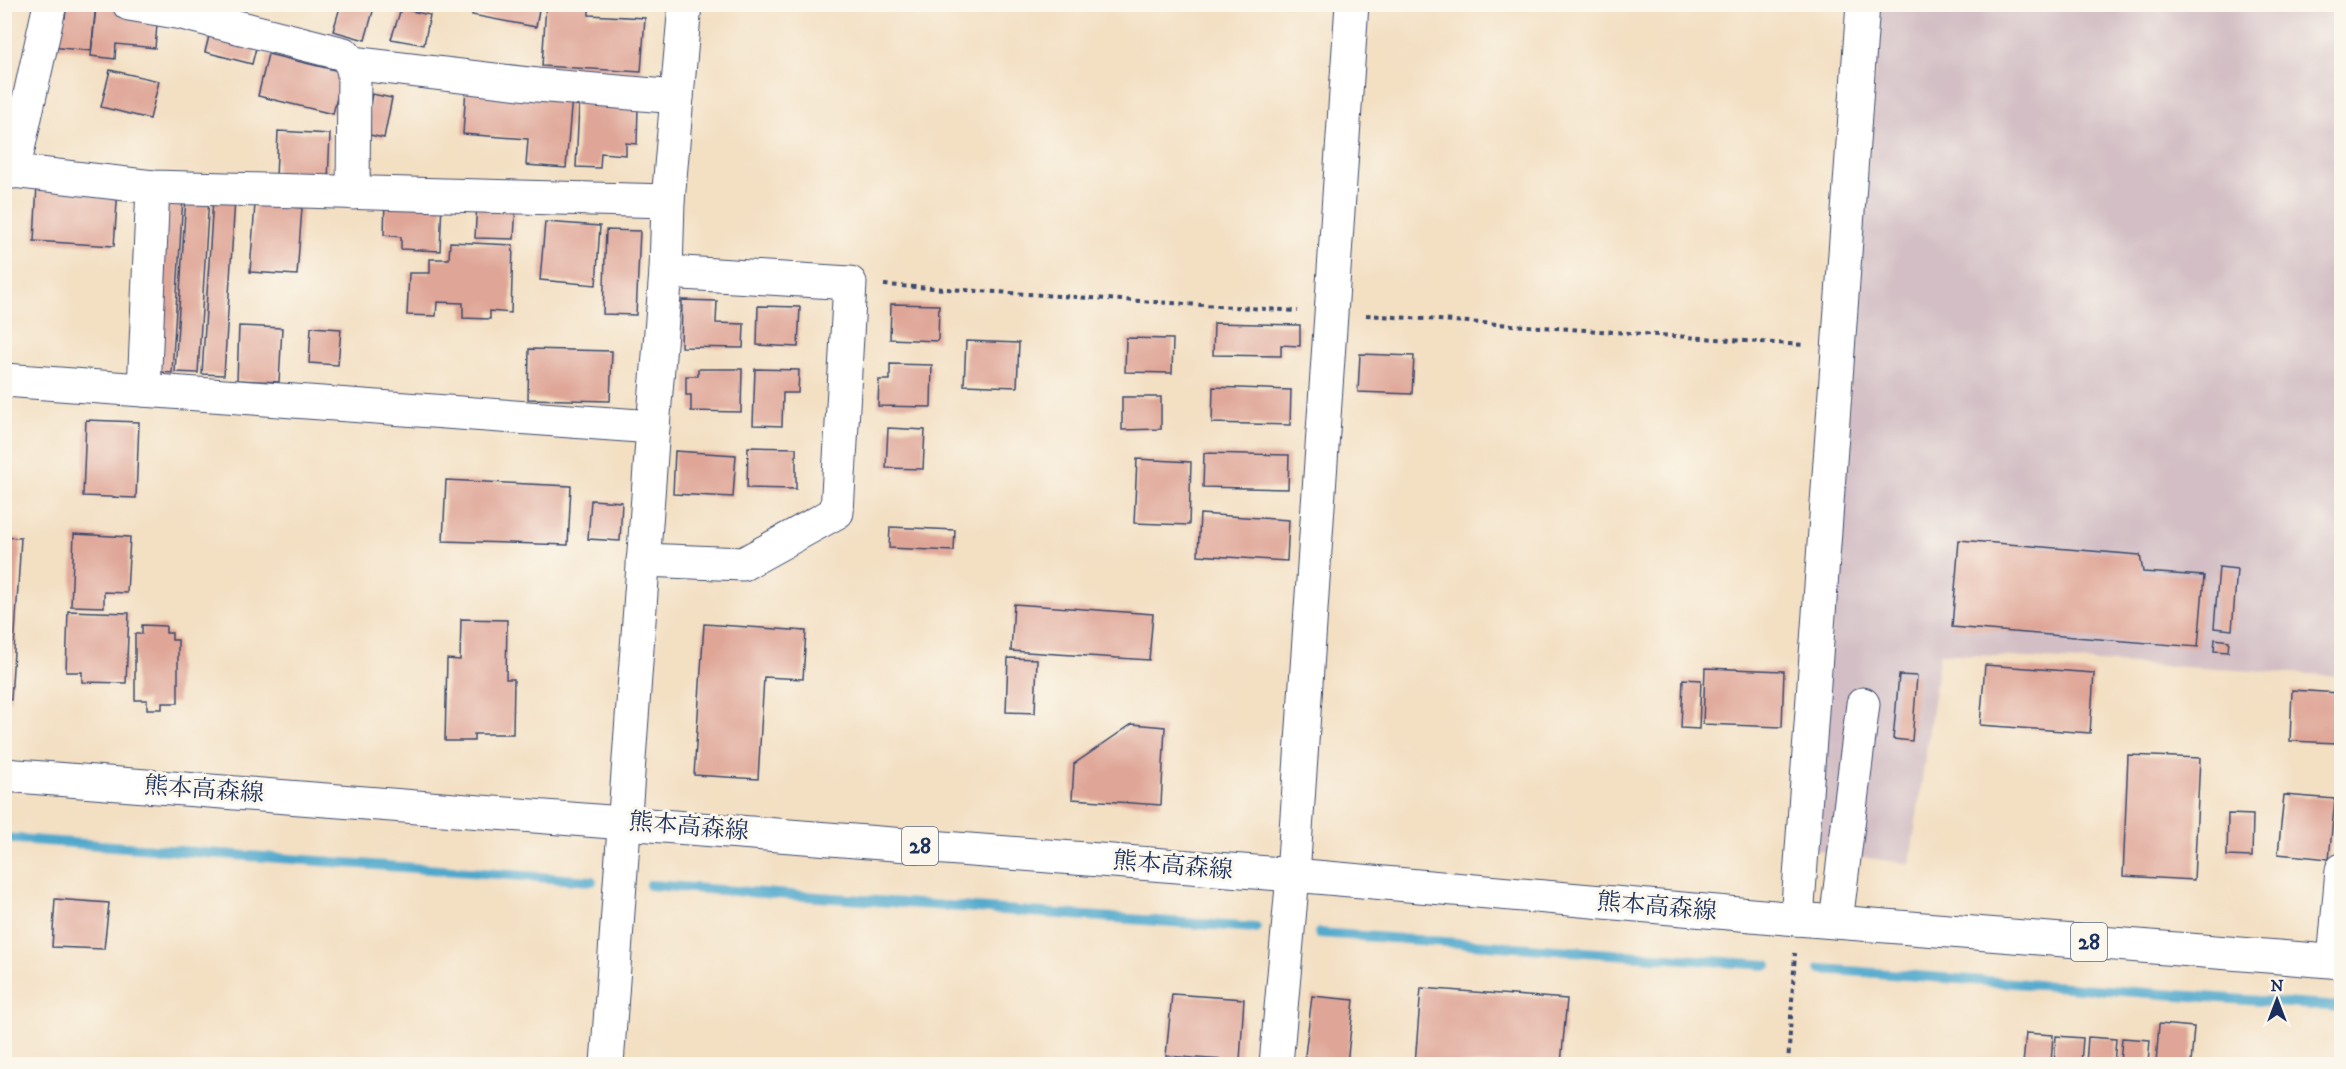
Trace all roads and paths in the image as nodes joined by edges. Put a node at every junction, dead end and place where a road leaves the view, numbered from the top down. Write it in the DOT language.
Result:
graph roads {
  1 [pos="50,4"];
  2 [pos="129,4"];
  3 [pos="685,4"];
  4 [pos="1352,4"];
  5 [pos="1863,4"];
  6 [pos="351,63"];
  7 [pos="677,97"];
  8 [pos="9,171"];
  9 [pos="153,187"];
  10 [pos="353,193"];
  11 [pos="668,201"];
  12 [pos="666,272"];
  13 [pos="4,380"];
  14 [pos="144,390"];
  15 [pos="653,427"];
  16 [pos="643,560"];
  17 [pos="1863,704"];
  18 [pos="4,775"];
  19 [pos="626,822"];
  20 [pos="2342,870"];
  21 [pos="1293,875"];
  22 [pos="1797,919"];
  23 [pos="1836,922"];
  24 [pos="2338,962"];
  25 [pos="607,1065"];
  26 [pos="1276,1065"];
  27 [pos="1788,1065"];
  1 -- 8 [label="street"];
  2 -- 6 [label="street"];
  3 -- 7 [label="street"];
  4 -- 21 [label="street"];
  5 -- 22 [label="street"];
  6 -- 7 [label="street"];
  6 -- 10 [label="street"];
  7 -- 11 [label="street"];
  8 -- 9 [label="street"];
  9 -- 10 [label="street"];
  9 -- 14 [label="street"];
  10 -- 11 [label="street"];
  11 -- 12 [label="street"];
  12 -- 15 [label="street"];
  12 -- 16 [label="street"];
  13 -- 14 [label="street"];
  14 -- 15 [label="street"];
  15 -- 16 [label="street"];
  16 -- 19 [label="street"];
  17 -- 23 [label="street"];
  18 -- 19 [label="street, 熊本高森線 / 28"];
  19 -- 21 [label="street, 熊本高森線 / 28"];
  19 -- 25 [label="street"];
  20 -- 24 [label="street"];
  21 -- 22 [label="street, 熊本高森線 / 28"];
  21 -- 26 [label="street"];
  22 -- 23 [label="street, 熊本高森線 / 28"];
  22 -- 27 [label="path"];
  23 -- 24 [label="street, 熊本高森線 / 28"];
}
